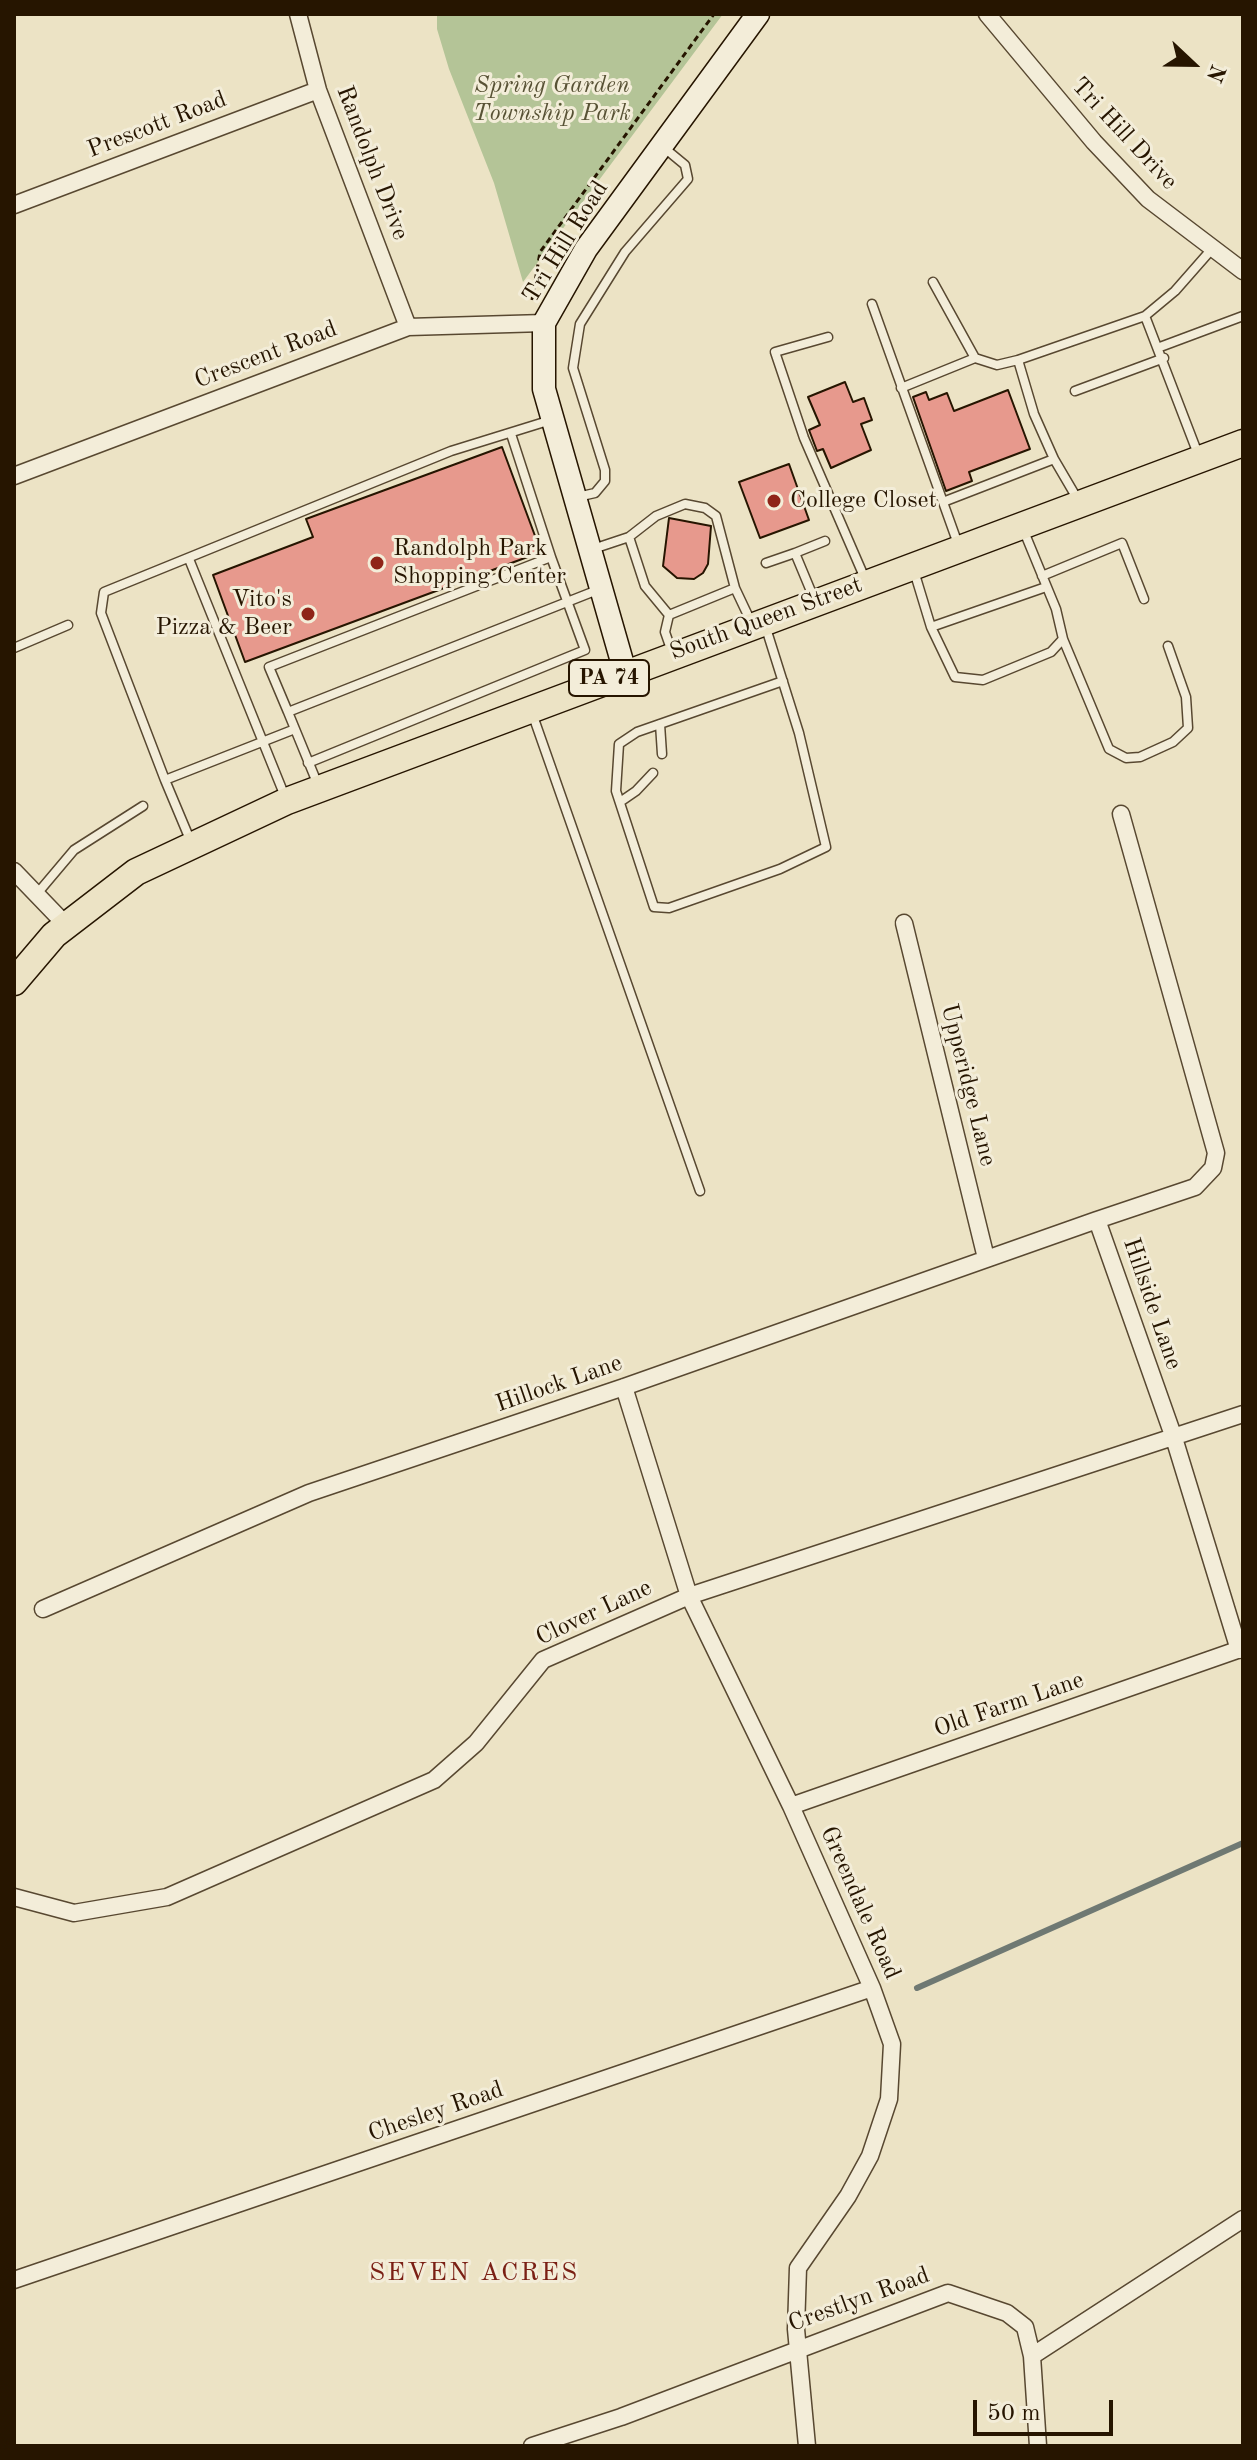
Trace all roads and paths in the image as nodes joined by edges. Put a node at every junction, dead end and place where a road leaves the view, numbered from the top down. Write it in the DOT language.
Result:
graph roads {
  1 [pos="298,14"];
  2 [pos="714,14"];
  3 [pos="758,14"];
  4 [pos="987,14"];
  5 [pos="318,90"];
  6 [pos="662,146"];
  7 [pos="14,205"];
  8 [pos="1211,250"];
  9 [pos="1243,271"];
  10 [pos="933,282"];
  11 [pos="872,304"];
  12 [pos="1145,316"];
  13 [pos="1243,316"];
  14 [pos="536,323"];
  15 [pos="408,327"];
  16 [pos="828,337"];
  17 [pos="1160,347"];
  18 [pos="975,358"];
  19 [pos="1164,358"];
  20 [pos="1018,360"];
  21 [pos="901,388"];
  22 [pos="1075,391"];
  23 [pos="551,419"];
  24 [pos="511,434"];
  25 [pos="1243,443"];
  26 [pos="1054,459"];
  27 [pos="1200,459"];
  28 [pos="14,476"];
  29 [pos="574,498"];
  30 [pos="943,502"];
  31 [pos="1080,503"];
  32 [pos="1021,525"];
  33 [pos="629,537"];
  34 [pos="825,541"];
  35 [pos="959,548"];
  36 [pos="589,550"];
  37 [pos="795,553"];
  38 [pos="551,557"];
  39 [pos="189,559"];
  40 [pos="766,563"];
  41 [pos="912,565"];
  42 [pos="1042,576"];
  43 [pos="867,582"];
  44 [pos="1046,587"];
  45 [pos="735,588"];
  46 [pos="600,589"];
  47 [pos="1144,599"];
  48 [pos="815,601"];
  49 [pos="567,602"];
  50 [pos="669,615"];
  51 [pos="758,622"];
  52 [pos="68,625"];
  53 [pos="931,627"];
  54 [pos="1063,639"];
  55 [pos="1168,646"];
  56 [pos="14,648"];
  57 [pos="673,654"];
  58 [pos="625,672"];
  59 [pos="783,681"];
  60 [pos="531,708"];
  61 [pos="288,712"];
  62 [pos="660,724"];
  63 [pos="295,729"];
  64 [pos="263,741"];
  65 [pos="662,754"];
  66 [pos="308,763"];
  67 [pos="653,773"];
  68 [pos="165,780"];
  69 [pos="319,788"];
  70 [pos="287,801"];
  71 [pos="620,802"];
  72 [pos="143,806"];
  73 [pos="1121,814"];
  74 [pos="192,843"];
  75 [pos="14,871"];
  76 [pos="35,895"];
  77 [pos="904,923"];
  78 [pos="66,925"];
  79 [pos="14,982"];
  80 [pos="700,1191"];
  81 [pos="1097,1220"];
  82 [pos="986,1258"];
  83 [pos="624,1387"];
  84 [pos="1243,1414"];
  85 [pos="1174,1438"];
  86 [pos="689,1596"];
  87 [pos="43,1609"];
  88 [pos="1241,1649"];
  89 [pos="791,1806"];
  90 [pos="14,1897"];
  91 [pos="872,1988"];
  92 [pos="1243,2219"];
  93 [pos="14,2280"];
  94 [pos="799,2347"];
  95 [pos="1032,2356"];
  96 [pos="532,2446"];
  97 [pos="807,2446"];
  98 [pos="1038,2446"];
  1 -- 5 [label="street, Randolph Drive"];
  2 -- 14 [label="path"];
  3 -- 6 [label="street, Tri Hill Road"];
  4 -- 8 [label="street, Tri Hill Drive"];
  5 -- 7 [label="street, Prescott Road"];
  5 -- 15 [label="street, Randolph Drive"];
  6 -- 14 [label="street, Tri Hill Road"];
  6 -- 29 [label="lane"];
  8 -- 9 [label="street, Tri Hill Drive"];
  8 -- 12 [label="lane"];
  10 -- 18 [label="lane"];
  11 -- 21 [label="lane"];
  12 -- 17 [label="lane"];
  12 -- 20 [label="lane"];
  13 -- 17 [label="lane"];
  14 -- 15 [label="street, Crescent Road"];
  14 -- 23 [label="street, Tri Hill Road"];
  15 -- 28 [label="street, Crescent Road"];
  16 -- 43 [label="lane"];
  17 -- 19 [label="lane"];
  18 -- 20 [label="lane"];
  18 -- 21 [label="lane"];
  19 -- 22 [label="lane"];
  19 -- 27 [label="lane"];
  20 -- 26 [label="lane"];
  21 -- 30 [label="lane"];
  23 -- 24 [label="lane"];
  23 -- 29 [label="street, Tri Hill Road"];
  24 -- 38 [label="lane"];
  24 -- 39 [label="lane"];
  25 -- 27 [label="main road, South Queen Street / PA 74"];
  26 -- 30 [label="lane"];
  26 -- 31 [label="lane"];
  27 -- 31 [label="main road, South Queen Street / PA 74"];
  29 -- 36 [label="street, Tri Hill Road"];
  30 -- 35 [label="lane"];
  31 -- 32 [label="main road, South Queen Street / PA 74"];
  32 -- 35 [label="main road, South Queen Street / PA 74"];
  32 -- 42 [label="lane"];
  33 -- 36 [label="lane"];
  33 -- 45 [label="lane"];
  33 -- 50 [label="lane"];
  34 -- 37 [label="lane"];
  35 -- 41 [label="main road, South Queen Street / PA 74"];
  36 -- 46 [label="street, Tri Hill Road"];
  37 -- 40 [label="lane"];
  37 -- 48 [label="lane"];
  38 -- 49 [label="lane"];
  38 -- 61 [label="lane"];
  39 -- 64 [label="lane"];
  39 -- 68 [label="lane"];
  41 -- 43 [label="main road, South Queen Street / PA 74"];
  41 -- 53 [label="lane"];
  42 -- 44 [label="lane"];
  42 -- 47 [label="lane"];
  43 -- 48 [label="main road, South Queen Street / PA 74"];
  44 -- 53 [label="lane"];
  44 -- 54 [label="lane"];
  45 -- 50 [label="lane"];
  45 -- 51 [label="lane"];
  46 -- 49 [label="lane"];
  46 -- 58 [label="street, Tri Hill Road"];
  48 -- 51 [label="main road, South Queen Street / PA 74"];
  49 -- 61 [label="lane"];
  49 -- 66 [label="lane"];
  50 -- 57 [label="lane"];
  51 -- 57 [label="main road, South Queen Street / PA 74"];
  51 -- 59 [label="lane"];
  52 -- 56 [label="lane"];
  53 -- 54 [label="lane"];
  54 -- 55 [label="lane"];
  57 -- 58 [label="main road, South Queen Street / PA 74"];
  58 -- 60 [label="main road, South Queen Street / PA 74"];
  59 -- 62 [label="lane"];
  59 -- 71 [label="lane"];
  60 -- 69 [label="main road, South Queen Street / PA 74"];
  60 -- 80 [label="lane"];
  61 -- 63 [label="lane"];
  62 -- 65 [label="lane"];
  62 -- 71 [label="lane"];
  63 -- 64 [label="lane"];
  63 -- 66 [label="lane"];
  64 -- 68 [label="lane"];
  64 -- 70 [label="lane"];
  66 -- 69 [label="lane"];
  67 -- 71 [label="lane"];
  68 -- 74 [label="lane"];
  69 -- 70 [label="main road, South Queen Street / PA 74"];
  70 -- 74 [label="main road, South Queen Street / PA 74"];
  72 -- 76 [label="lane"];
  73 -- 81 [label="street, Hillside Lane"];
  74 -- 78 [label="main road, South Queen Street / PA 74"];
  75 -- 76 [label="street"];
  76 -- 78 [label="street"];
  77 -- 82 [label="street, Upperidge Lane"];
  78 -- 79 [label="main road, South Queen Street / PA 74"];
  81 -- 82 [label="street, Hillock Lane"];
  81 -- 85 [label="street, Hillside Lane"];
  82 -- 83 [label="street, Hillock Lane"];
  83 -- 86 [label="street, Greendale Road"];
  83 -- 87 [label="street, Hillock Lane"];
  84 -- 85 [label="street, Clover Lane"];
  85 -- 86 [label="street, Clover Lane"];
  85 -- 88 [label="street, Hillside Lane"];
  86 -- 89 [label="street, Greendale Road"];
  86 -- 90 [label="street, Clover Lane"];
  88 -- 89 [label="street, Old Farm Lane"];
  89 -- 91 [label="street, Greendale Road"];
  91 -- 93 [label="street, Chesley Road"];
  91 -- 94 [label="street, Greendale Road"];
  92 -- 95 [label="street"];
  94 -- 95 [label="street, Crestlyn Road"];
  94 -- 96 [label="street, Crestlyn Road"];
  94 -- 97 [label="street, Greendale Road"];
  95 -- 98 [label="street, Crestlyn Road"];
}
